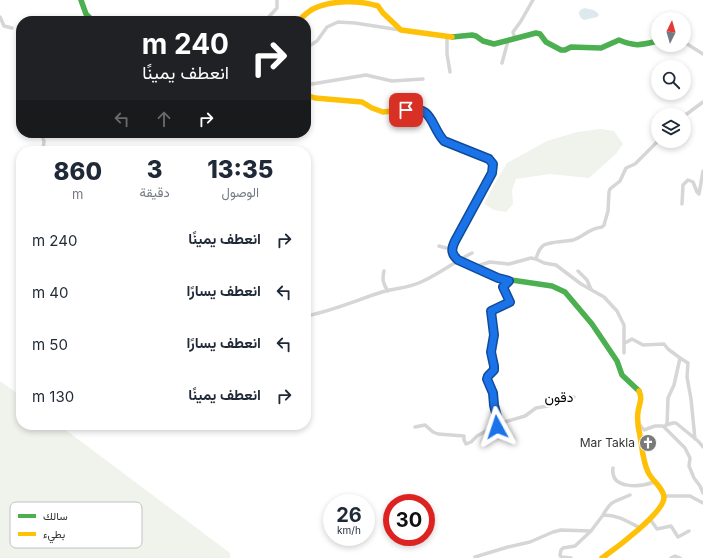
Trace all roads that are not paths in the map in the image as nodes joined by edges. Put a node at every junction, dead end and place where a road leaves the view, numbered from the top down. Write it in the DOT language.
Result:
graph roads {
  1 [pos="81,0"];
  2 [pos="277,0"];
  3 [pos="533,0"];
  4 [pos="88,16"];
  5 [pos="269,16"];
  6 [pos="304,16"];
  7 [pos="0,17"];
  8 [pos="12,28"];
  9 [pos="401,30"];
  10 [pos="448,36"];
  11 [pos="515,39"];
  12 [pos="508,41"];
  13 [pos="651,43"];
  14 [pos="311,45"];
  15 [pos="691,46"];
  16 [pos="703,54"];
  17 [pos="502,63"];
  18 [pos="450,72"];
  19 [pos="423,79"];
  20 [pos="311,84"];
  21 [pos="311,97"];
  22 [pos="703,102"];
  23 [pos="691,111"];
  24 [pos="651,148"];
  25 [pos="703,171"];
  26 [pos="682,204"];
  27 [pos="439,246"];
  28 [pos="452,248"];
  29 [pos="472,253"];
  30 [pos="536,259"];
  31 [pos="458,260"];
  32 [pos="476,269"];
  33 [pos="384,271"];
  34 [pos="578,271"];
  35 [pos="509,281"];
  36 [pos="590,289"];
  37 [pos="388,291"];
  38 [pos="311,315"];
  39 [pos="625,343"];
  40 [pos="624,353"];
  41 [pos="680,358"];
  42 [pos="574,397"];
  43 [pos="637,420"];
  44 [pos="498,424"];
  45 [pos="665,425"];
  46 [pos="415,427"];
  47 [pos="695,439"];
  48 [pos="703,447"];
  49 [pos="613,468"];
  50 [pos="654,482"];
  51 [pos="703,493"];
  52 [pos="630,495"];
  53 [pos="664,496"];
  54 [pos="703,503"];
  55 [pos="603,515"];
  56 [pos="650,520"];
  57 [pos="640,528"];
  58 [pos="591,531"];
  59 [pos="689,531"];
  60 [pos="475,557"];
  61 [pos="572,558"];
  62 [pos="602,558"];
  63 [pos="671,558"];
  64 [pos="680,558"];
  1 -- 4 [label="main road"];
  2 -- 5 [label="street"];
  3 -- 11 [label="street"];
  6 -- 9 [label="main road"];
  7 -- 8 [label="street"];
  9 -- 10 [label="main road"];
  9 -- 14 [label="street"];
  10 -- 12 [label="main road"];
  10 -- 18 [label="street"];
  11 -- 12 [label="main road"];
  11 -- 13 [label="main road"];
  12 -- 17 [label="street"];
  15 -- 16 [label="street"];
  19 -- 20 [label="street"];
  21 -- 28 [label="main road"];
  22 -- 23 [label="street"];
  24 -- 30 [label="street"];
  25 -- 26 [label="street"];
  27 -- 28 [label="street"];
  28 -- 31 [label="main road"];
  29 -- 31 [label="street"];
  30 -- 32 [label="street"];
  30 -- 36 [label="street"];
  31 -- 32 [label="main road"];
  31 -- 37 [label="street"];
  32 -- 35 [label="main road"];
  33 -- 37 [label="street"];
  34 -- 36 [label="street"];
  35 -- 43 [label="main road"];
  35 -- 44 [label="street"];
  36 -- 39 [label="street"];
  37 -- 38 [label="street"];
  39 -- 40 [label="street"];
  39 -- 41 [label="street"];
  41 -- 45 [label="street"];
  41 -- 47 [label="street"];
  42 -- 44 [label="street"];
  43 -- 45 [label="street"];
  43 -- 50 [label="main road"];
  44 -- 46 [label="street"];
  45 -- 47 [label="street"];
  45 -- 51 [label="street"];
  47 -- 48 [label="street"];
  49 -- 50 [label="street"];
  50 -- 53 [label="main road"];
  52 -- 55 [label="street"];
  53 -- 54 [label="street"];
  53 -- 56 [label="main road"];
  55 -- 57 [label="street"];
  55 -- 58 [label="street"];
  56 -- 57 [label="main road"];
  56 -- 59 [label="street"];
  57 -- 62 [label="main road"];
  58 -- 60 [label="street"];
  58 -- 61 [label="street"];
  63 -- 64 [label="street"];
}
